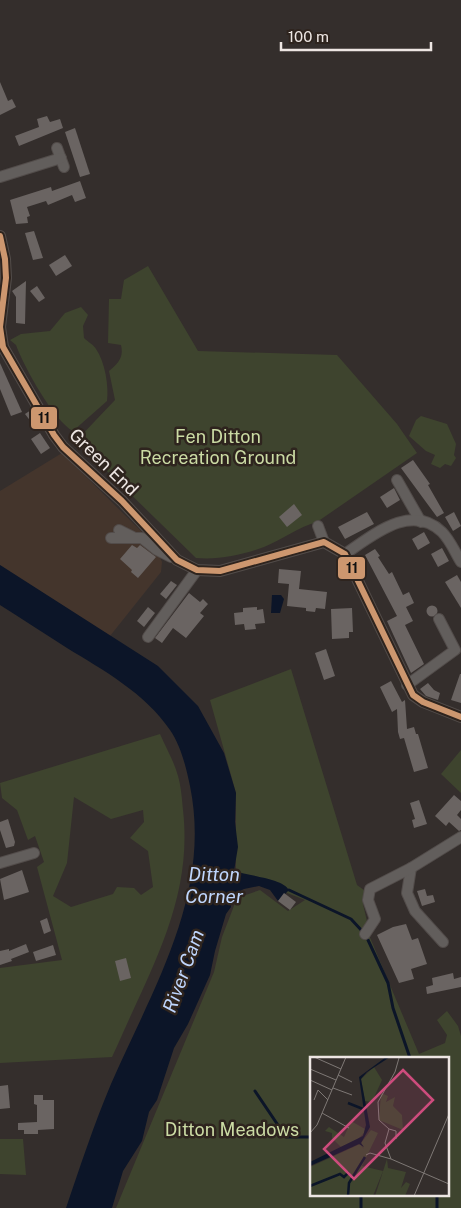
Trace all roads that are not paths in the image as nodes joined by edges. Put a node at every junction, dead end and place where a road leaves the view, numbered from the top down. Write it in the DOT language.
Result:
graph roads {
  1 [pos="61,158"];
  2 [pos="0,177"];
  3 [pos="0,236"];
  4 [pos="397,480"];
  5 [pos="421,522"];
  6 [pos="318,526"];
  7 [pos="119,530"];
  8 [pos="111,538"];
  9 [pos="133,538"];
  10 [pos="324,542"];
  11 [pos="345,554"];
  12 [pos="460,559"];
  13 [pos="177,560"];
  14 [pos="197,570"];
  15 [pos="439,619"];
  16 [pos="148,637"];
  17 [pos="407,685"];
  18 [pos="461,717"];
  19 [pos="461,838"];
  20 [pos="34,853"];
  21 [pos="0,863"];
  22 [pos="411,868"];
  23 [pos="365,934"];
  24 [pos="444,942"];
  1 -- 2 [label="street"];
  3 -- 13 [label="street, Green End"];
  4 -- 5 [label="street"];
  5 -- 11 [label="street"];
  5 -- 12 [label="street"];
  6 -- 10 [label="street"];
  7 -- 9 [label="street"];
  8 -- 9 [label="street"];
  9 -- 13 [label="street"];
  10 -- 11 [label="street"];
  10 -- 14 [label="street, Green End"];
  11 -- 17 [label="street"];
  13 -- 14 [label="street, Green End"];
  14 -- 16 [label="street"];
  15 -- 17 [label="street"];
  17 -- 18 [label="street"];
  19 -- 22 [label="street"];
  20 -- 21 [label="street"];
  22 -- 23 [label="street"];
  22 -- 24 [label="street"];
}
